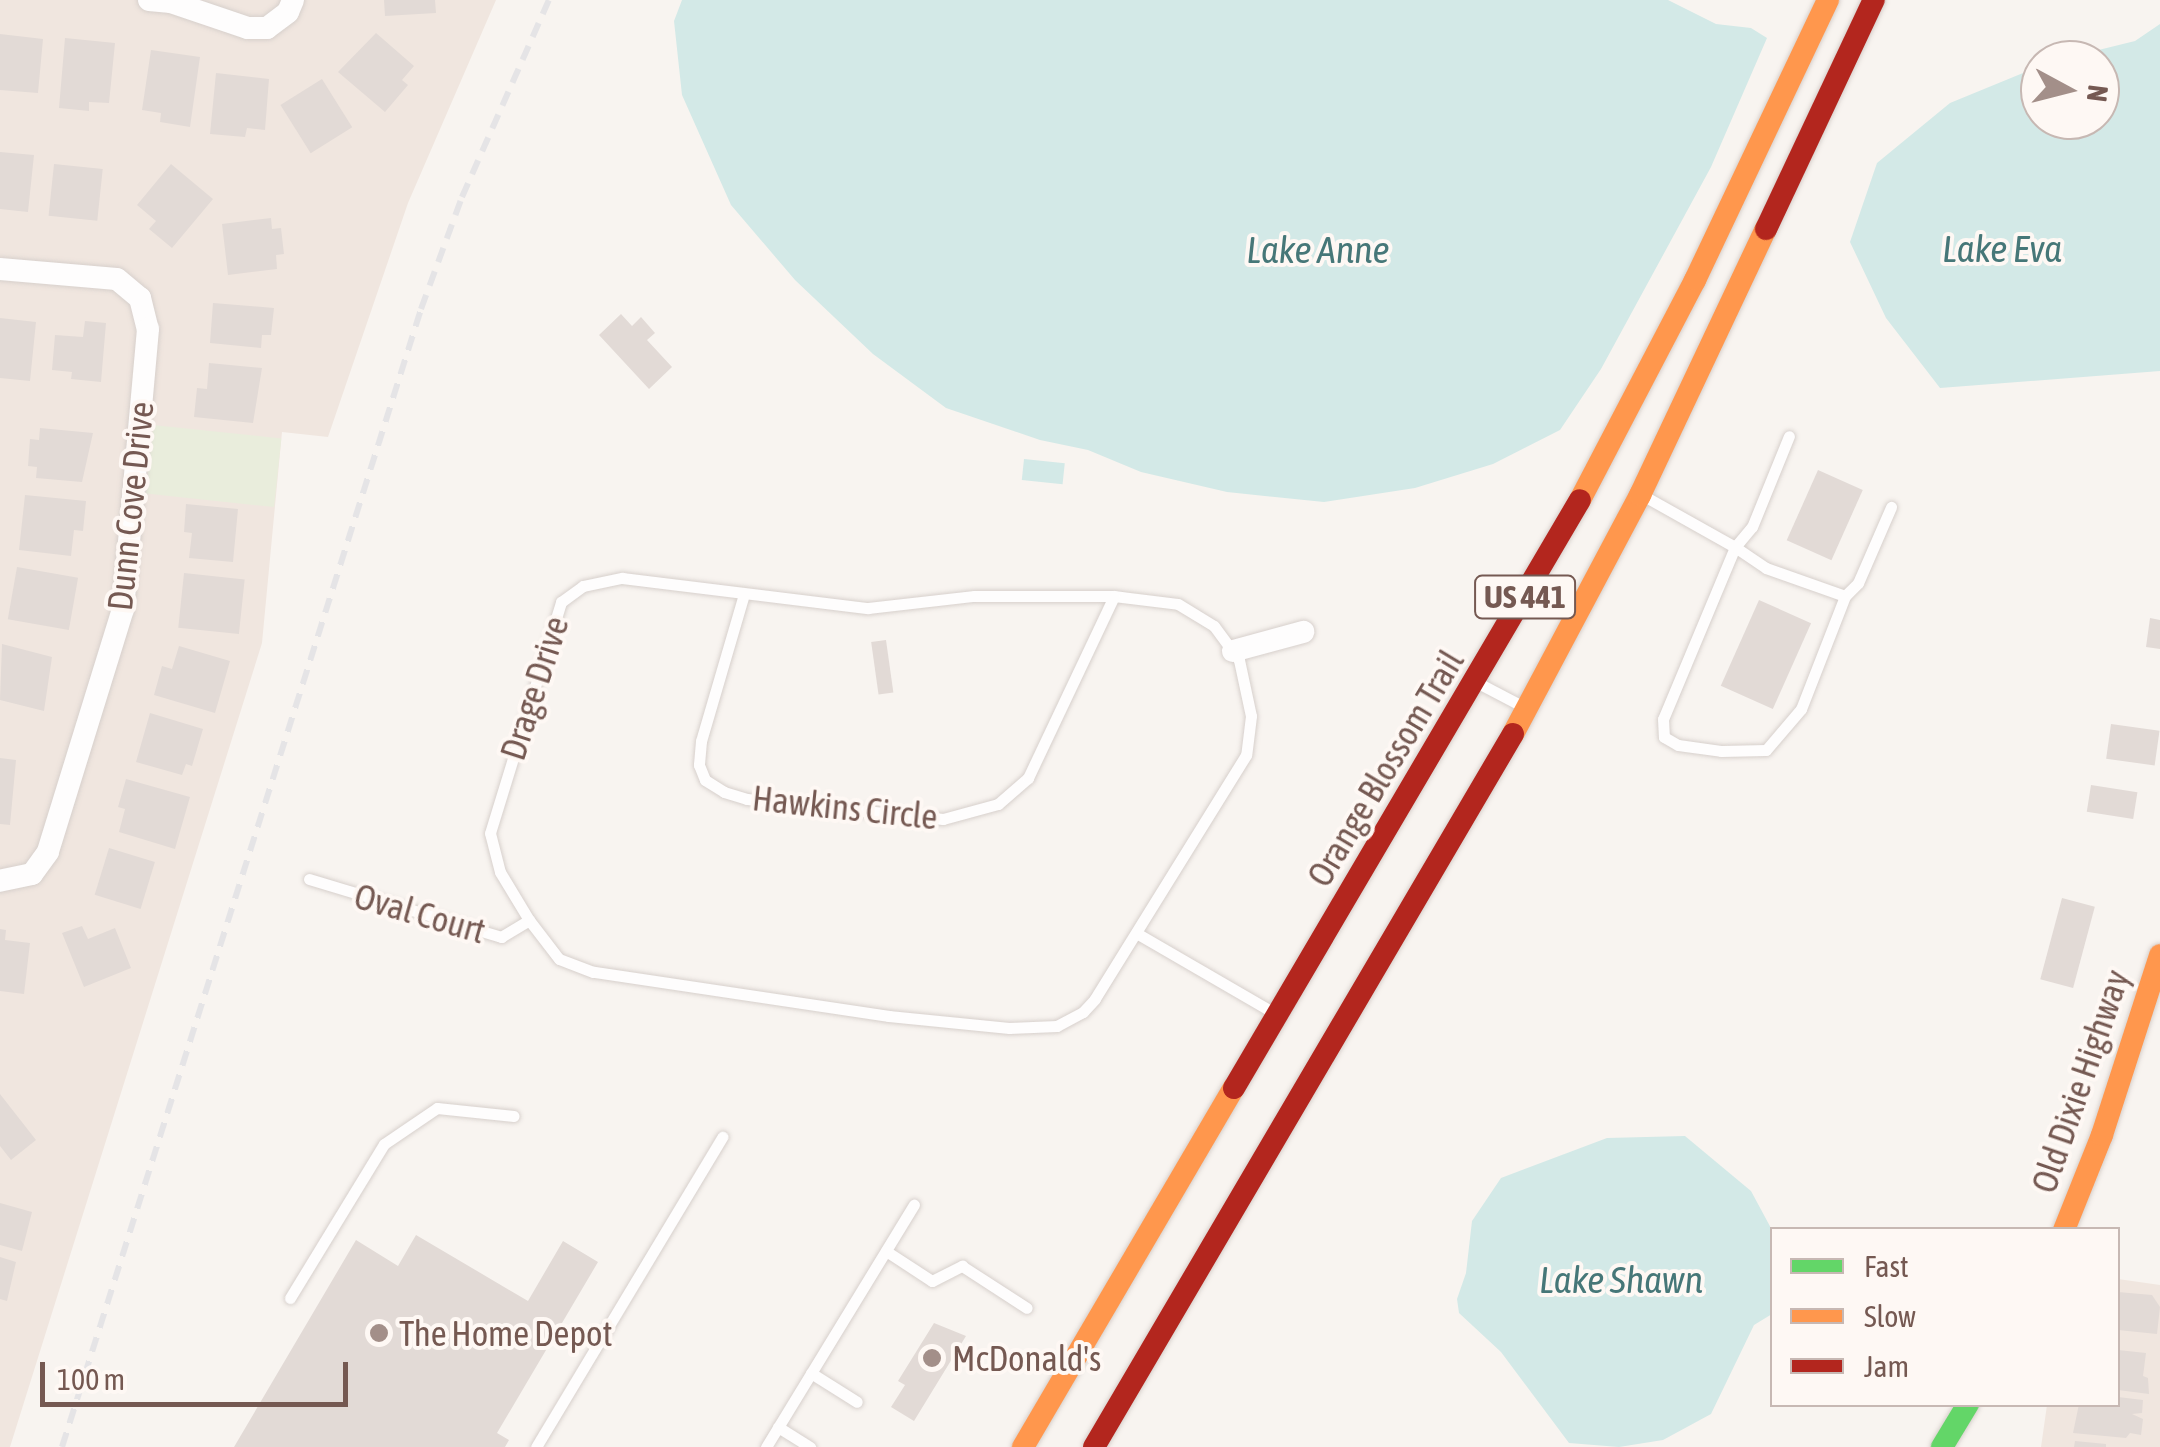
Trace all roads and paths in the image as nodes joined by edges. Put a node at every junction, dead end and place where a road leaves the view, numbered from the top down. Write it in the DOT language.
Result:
graph roads {
  1 [pos="149,0"];
  2 [pos="293,0"];
  3 [pos="1828,0"];
  4 [pos="1874,0"];
  5 [pos="0,269"];
  6 [pos="1790,436"];
  7 [pos="1640,494"];
  8 [pos="1891,507"];
  9 [pos="1735,547"];
  10 [pos="744,594"];
  11 [pos="1114,596"];
  12 [pos="1846,596"];
  13 [pos="1303,632"];
  14 [pos="1233,651"];
  15 [pos="1477,682"];
  16 [pos="1528,709"];
  17 [pos="309,880"];
  18 [pos="0,881"];
  19 [pos="528,920"];
  20 [pos="1138,934"];
  21 [pos="2160,955"];
  22 [pos="1279,1015"];
  23 [pos="514,1116"];
  24 [pos="722,1138"];
  25 [pos="914,1205"];
  26 [pos="2065,1227"];
  27 [pos="886,1251"];
  28 [pos="290,1298"];
  29 [pos="1028,1308"];
  30 [pos="811,1373"];
  31 [pos="858,1402"];
  32 [pos="1966,1407"];
  33 [pos="778,1427"];
  34 [pos="536,1447"];
  35 [pos="766,1447"];
  36 [pos="810,1447"];
  37 [pos="1023,1447"];
  38 [pos="1094,1447"];
  39 [pos="1942,1447"];
  1 -- 2 [label="street"];
  3 -- 15 [label="main road, Orange Blossom Trail / US 441"];
  4 -- 7 [label="main road, US 441"];
  5 -- 18 [label="street, Dunn Cove Drive"];
  6 -- 9 [label="lane"];
  7 -- 9 [label="lane"];
  7 -- 16 [label="main road, US 441"];
  8 -- 12 [label="lane"];
  9 -- 12 [label="lane"];
  9 -- 12 [label="lane"];
  10 -- 11 [label="lane, Drage Drive"];
  10 -- 11 [label="lane, Hawkins Circle"];
  10 -- 19 [label="lane, Drage Drive"];
  11 -- 14 [label="lane, Drage Drive"];
  13 -- 14 [label="street"];
  14 -- 20 [label="lane, Drage Drive"];
  15 -- 16 [label="lane"];
  15 -- 22 [label="main road, Orange Blossom Trail / US 441"];
  16 -- 38 [label="main road, US 441"];
  17 -- 19 [label="lane, Oval Court"];
  19 -- 20 [label="lane, Drage Drive"];
  20 -- 22 [label="lane"];
  21 -- 26 [label="main road, Old Dixie Highway"];
  22 -- 37 [label="main road, Orange Blossom Trail / US 441"];
  23 -- 28 [label="lane"];
  24 -- 34 [label="lane"];
  25 -- 27 [label="lane"];
  27 -- 29 [label="lane"];
  27 -- 30 [label="lane"];
  30 -- 31 [label="lane"];
  30 -- 33 [label="lane"];
  32 -- 39 [label="main road"];
  33 -- 35 [label="lane"];
  33 -- 36 [label="lane"];
}
